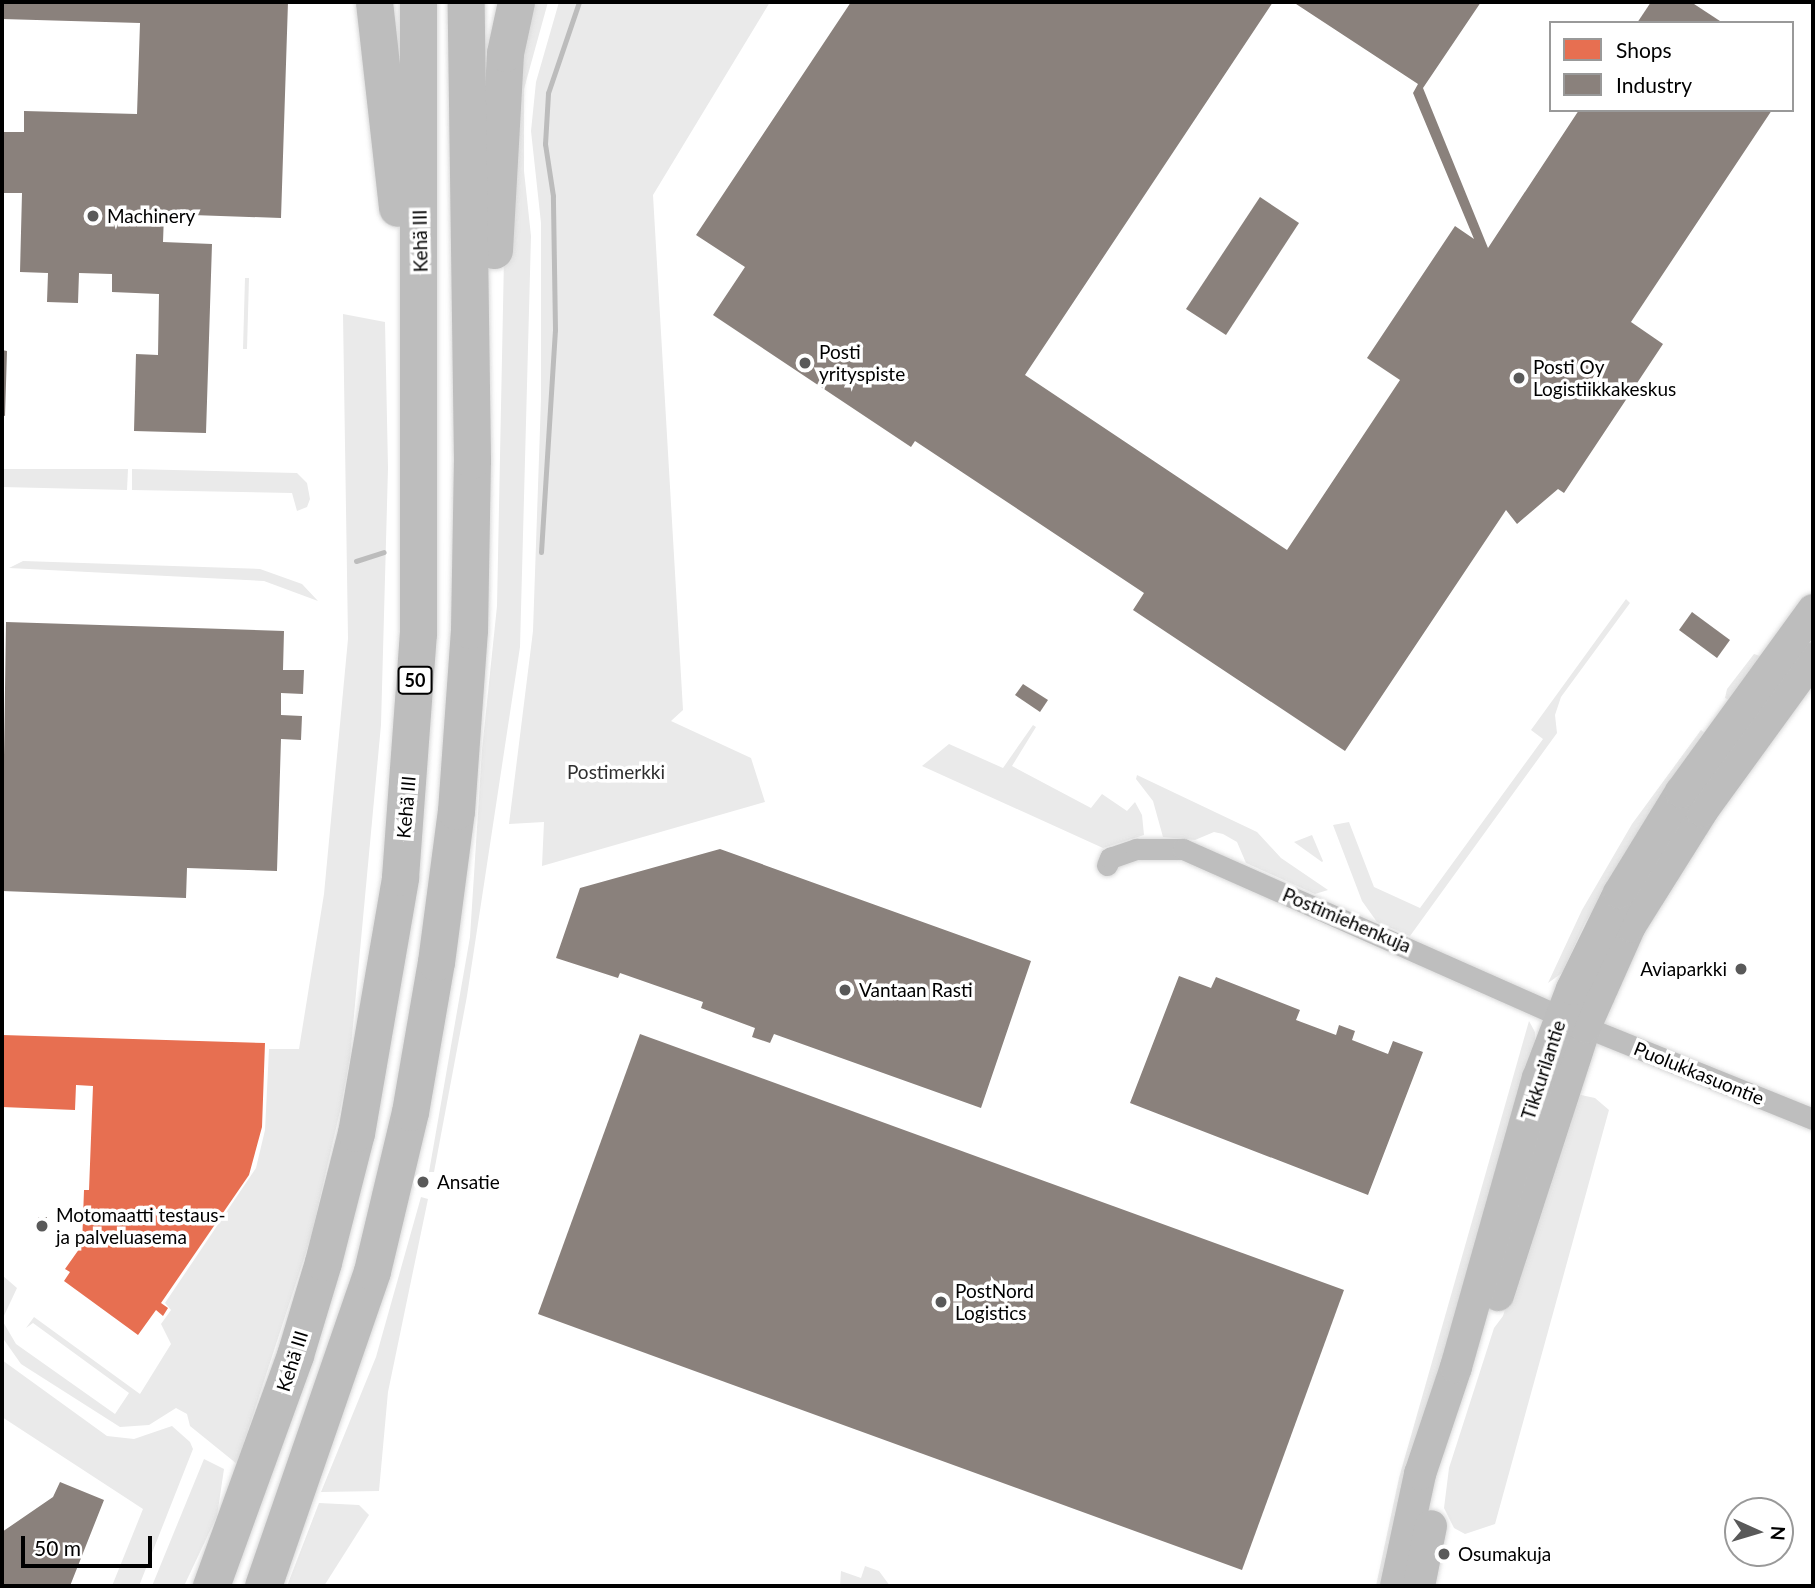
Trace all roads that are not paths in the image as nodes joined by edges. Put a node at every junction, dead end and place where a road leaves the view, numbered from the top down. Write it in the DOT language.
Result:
graph roads {
  1 [pos="374,2"];
  2 [pos="418,2"];
  3 [pos="466,2"];
  4 [pos="516,2"];
  5 [pos="421,417"];
  6 [pos="472,460"];
  7 [pos="1813,610"];
  8 [pos="1813,658"];
  9 [pos="1107,865"];
  10 [pos="1573,1022"];
  11 [pos="1813,1119"];
  12 [pos="212,1586"];
  13 [pos="263,1586"];
  14 [pos="1396,1586"];
  15 [pos="1419,1586"];
  1 -- 5 [label="highway"];
  2 -- 5 [label="highway, Kehä III / 50"];
  3 -- 6 [label="highway"];
  4 -- 6 [label="highway"];
  5 -- 12 [label="highway, Kehä III / 50"];
  6 -- 13 [label="highway"];
  7 -- 10 [label="main road, Tikkurilantie"];
  8 -- 10 [label="main road, Tikkurilantie"];
  9 -- 10 [label="street, Postimiehenkuja"];
  10 -- 11 [label="street, Puolukkasuontie"];
  10 -- 14 [label="main road, Tikkurilantie"];
  10 -- 15 [label="main road, Tikkurilantie"];
}
